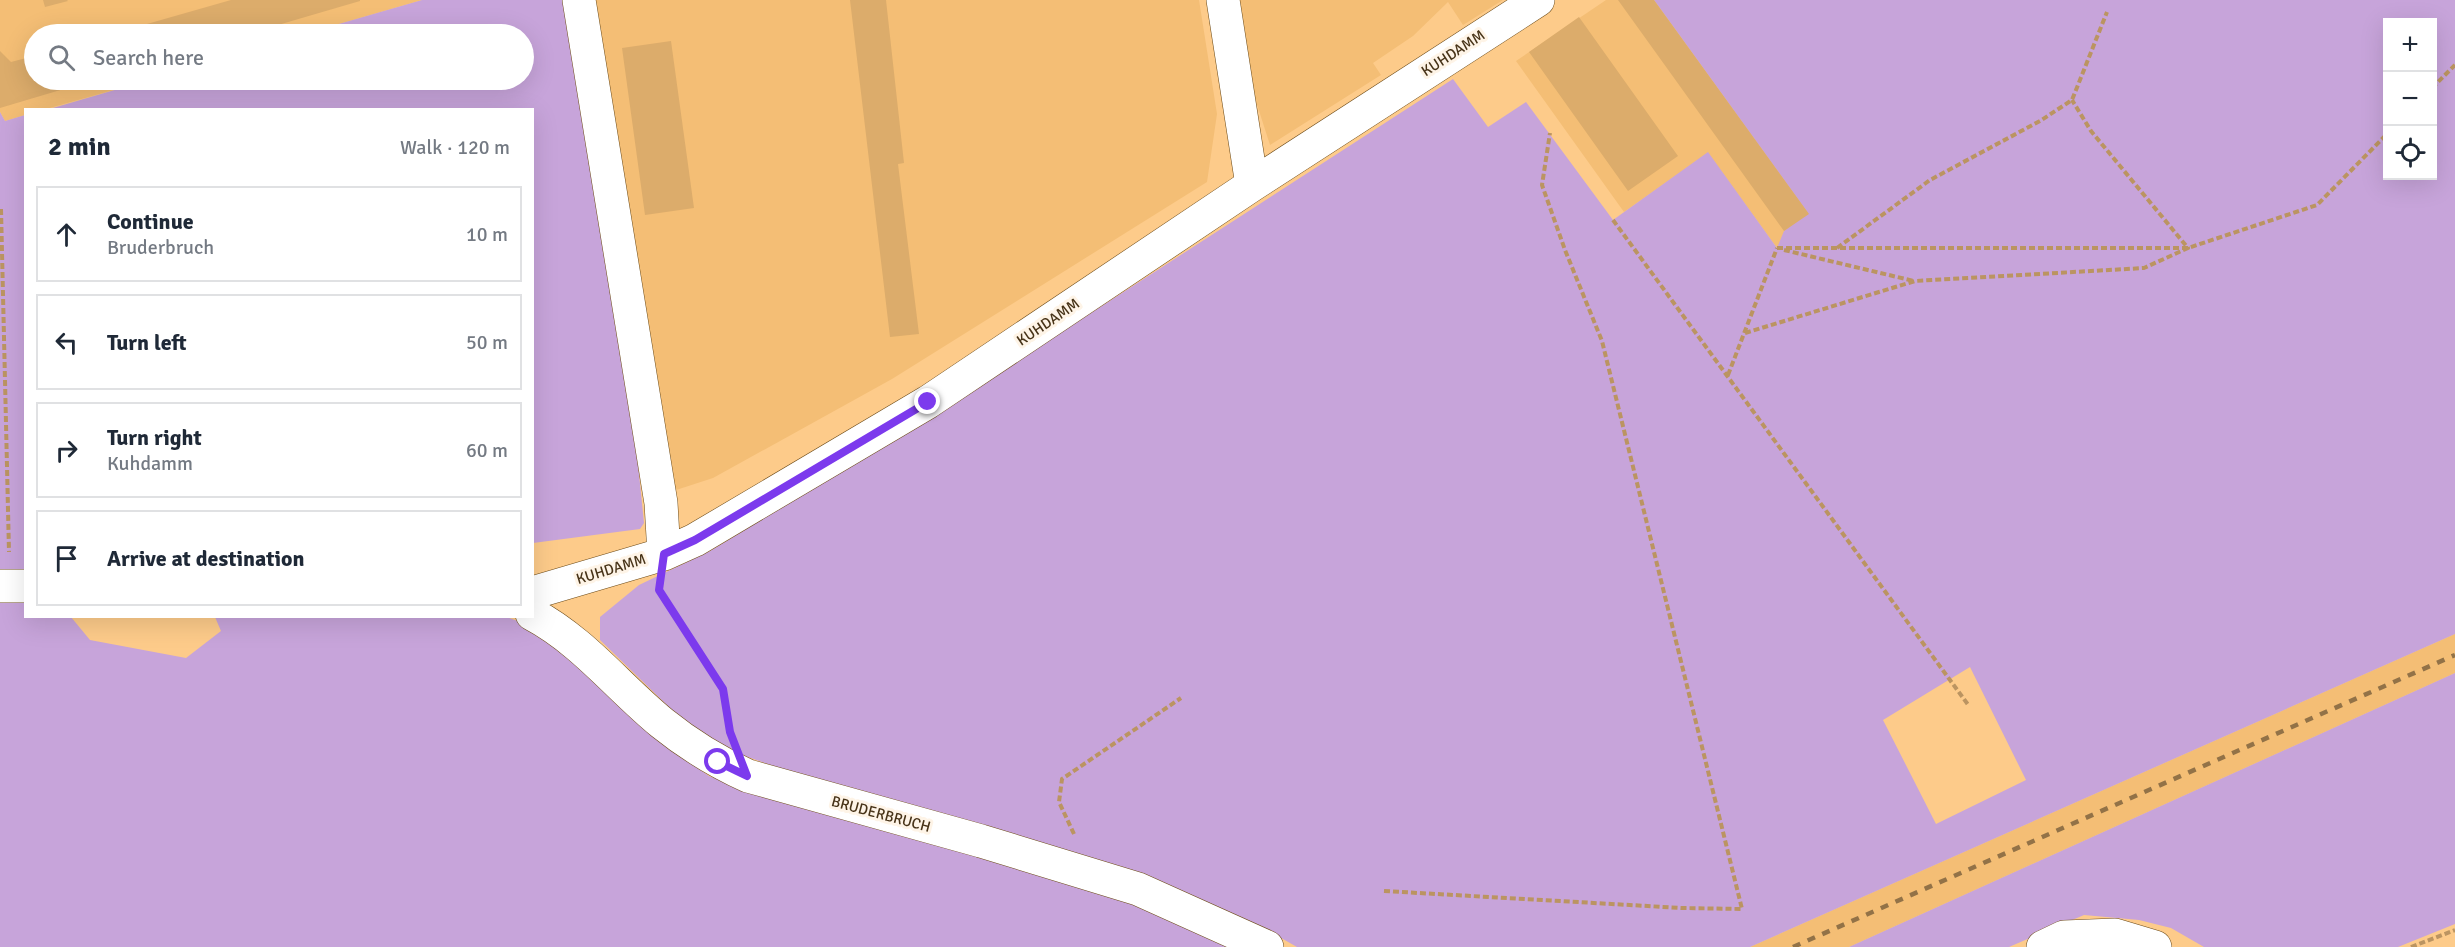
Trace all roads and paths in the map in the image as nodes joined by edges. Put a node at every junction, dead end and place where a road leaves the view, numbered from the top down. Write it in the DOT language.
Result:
graph roads {
  1 [pos="579,0"];
  2 [pos="1223,0"];
  3 [pos="1538,0"];
  4 [pos="2107,12"];
  5 [pos="2455,65"];
  6 [pos="2437,84"];
  7 [pos="2072,100"];
  8 [pos="1550,133"];
  9 [pos="2383,139"];
  10 [pos="1252,185"];
  11 [pos="1,209"];
  12 [pos="1613,220"];
  13 [pos="1777,248"];
  14 [pos="1836,248"];
  15 [pos="2188,248"];
  16 [pos="1915,281"];
  17 [pos="1744,333"];
  18 [pos="1728,375"];
  19 [pos="664,554"];
  20 [pos="12,586"];
  21 [pos="534,592"];
  22 [pos="534,615"];
  23 [pos="1181,698"];
  24 [pos="1969,706"];
  25 [pos="747,776"];
  26 [pos="1093,875"];
  27 [pos="1384,891"];
  28 [pos="2455,930"];
  29 [pos="1267,947"];
  30 [pos="2043,947"];
  31 [pos="2155,947"];
  32 [pos="2411,947"];
  1 -- 19 [label="street"];
  2 -- 10 [label="street"];
  3 -- 10 [label="street, KUHDAMM"];
  4 -- 7 [label="path"];
  5 -- 6 [label="path"];
  7 -- 14 [label="path"];
  7 -- 15 [label="path"];
  8 -- 27 [label="path"];
  9 -- 15 [label="path"];
  10 -- 19 [label="street, KUHDAMM"];
  11 -- 20 [label="path"];
  12 -- 18 [label="path"];
  13 -- 14 [label="path"];
  13 -- 16 [label="path"];
  13 -- 17 [label="path"];
  14 -- 15 [label="path"];
  15 -- 16 [label="path"];
  16 -- 17 [label="path"];
  17 -- 18 [label="path"];
  18 -- 24 [label="path"];
  19 -- 21 [label="street, KUHDAMM"];
  19 -- 25 [label="path"];
  22 -- 25 [label="street, BRUDERBRUCH"];
  23 -- 26 [label="path"];
  25 -- 26 [label="street, BRUDERBRUCH"];
  26 -- 29 [label="street, BRUDERBRUCH"];
  28 -- 32 [label="path"];
  30 -- 31 [label="street"];
}
